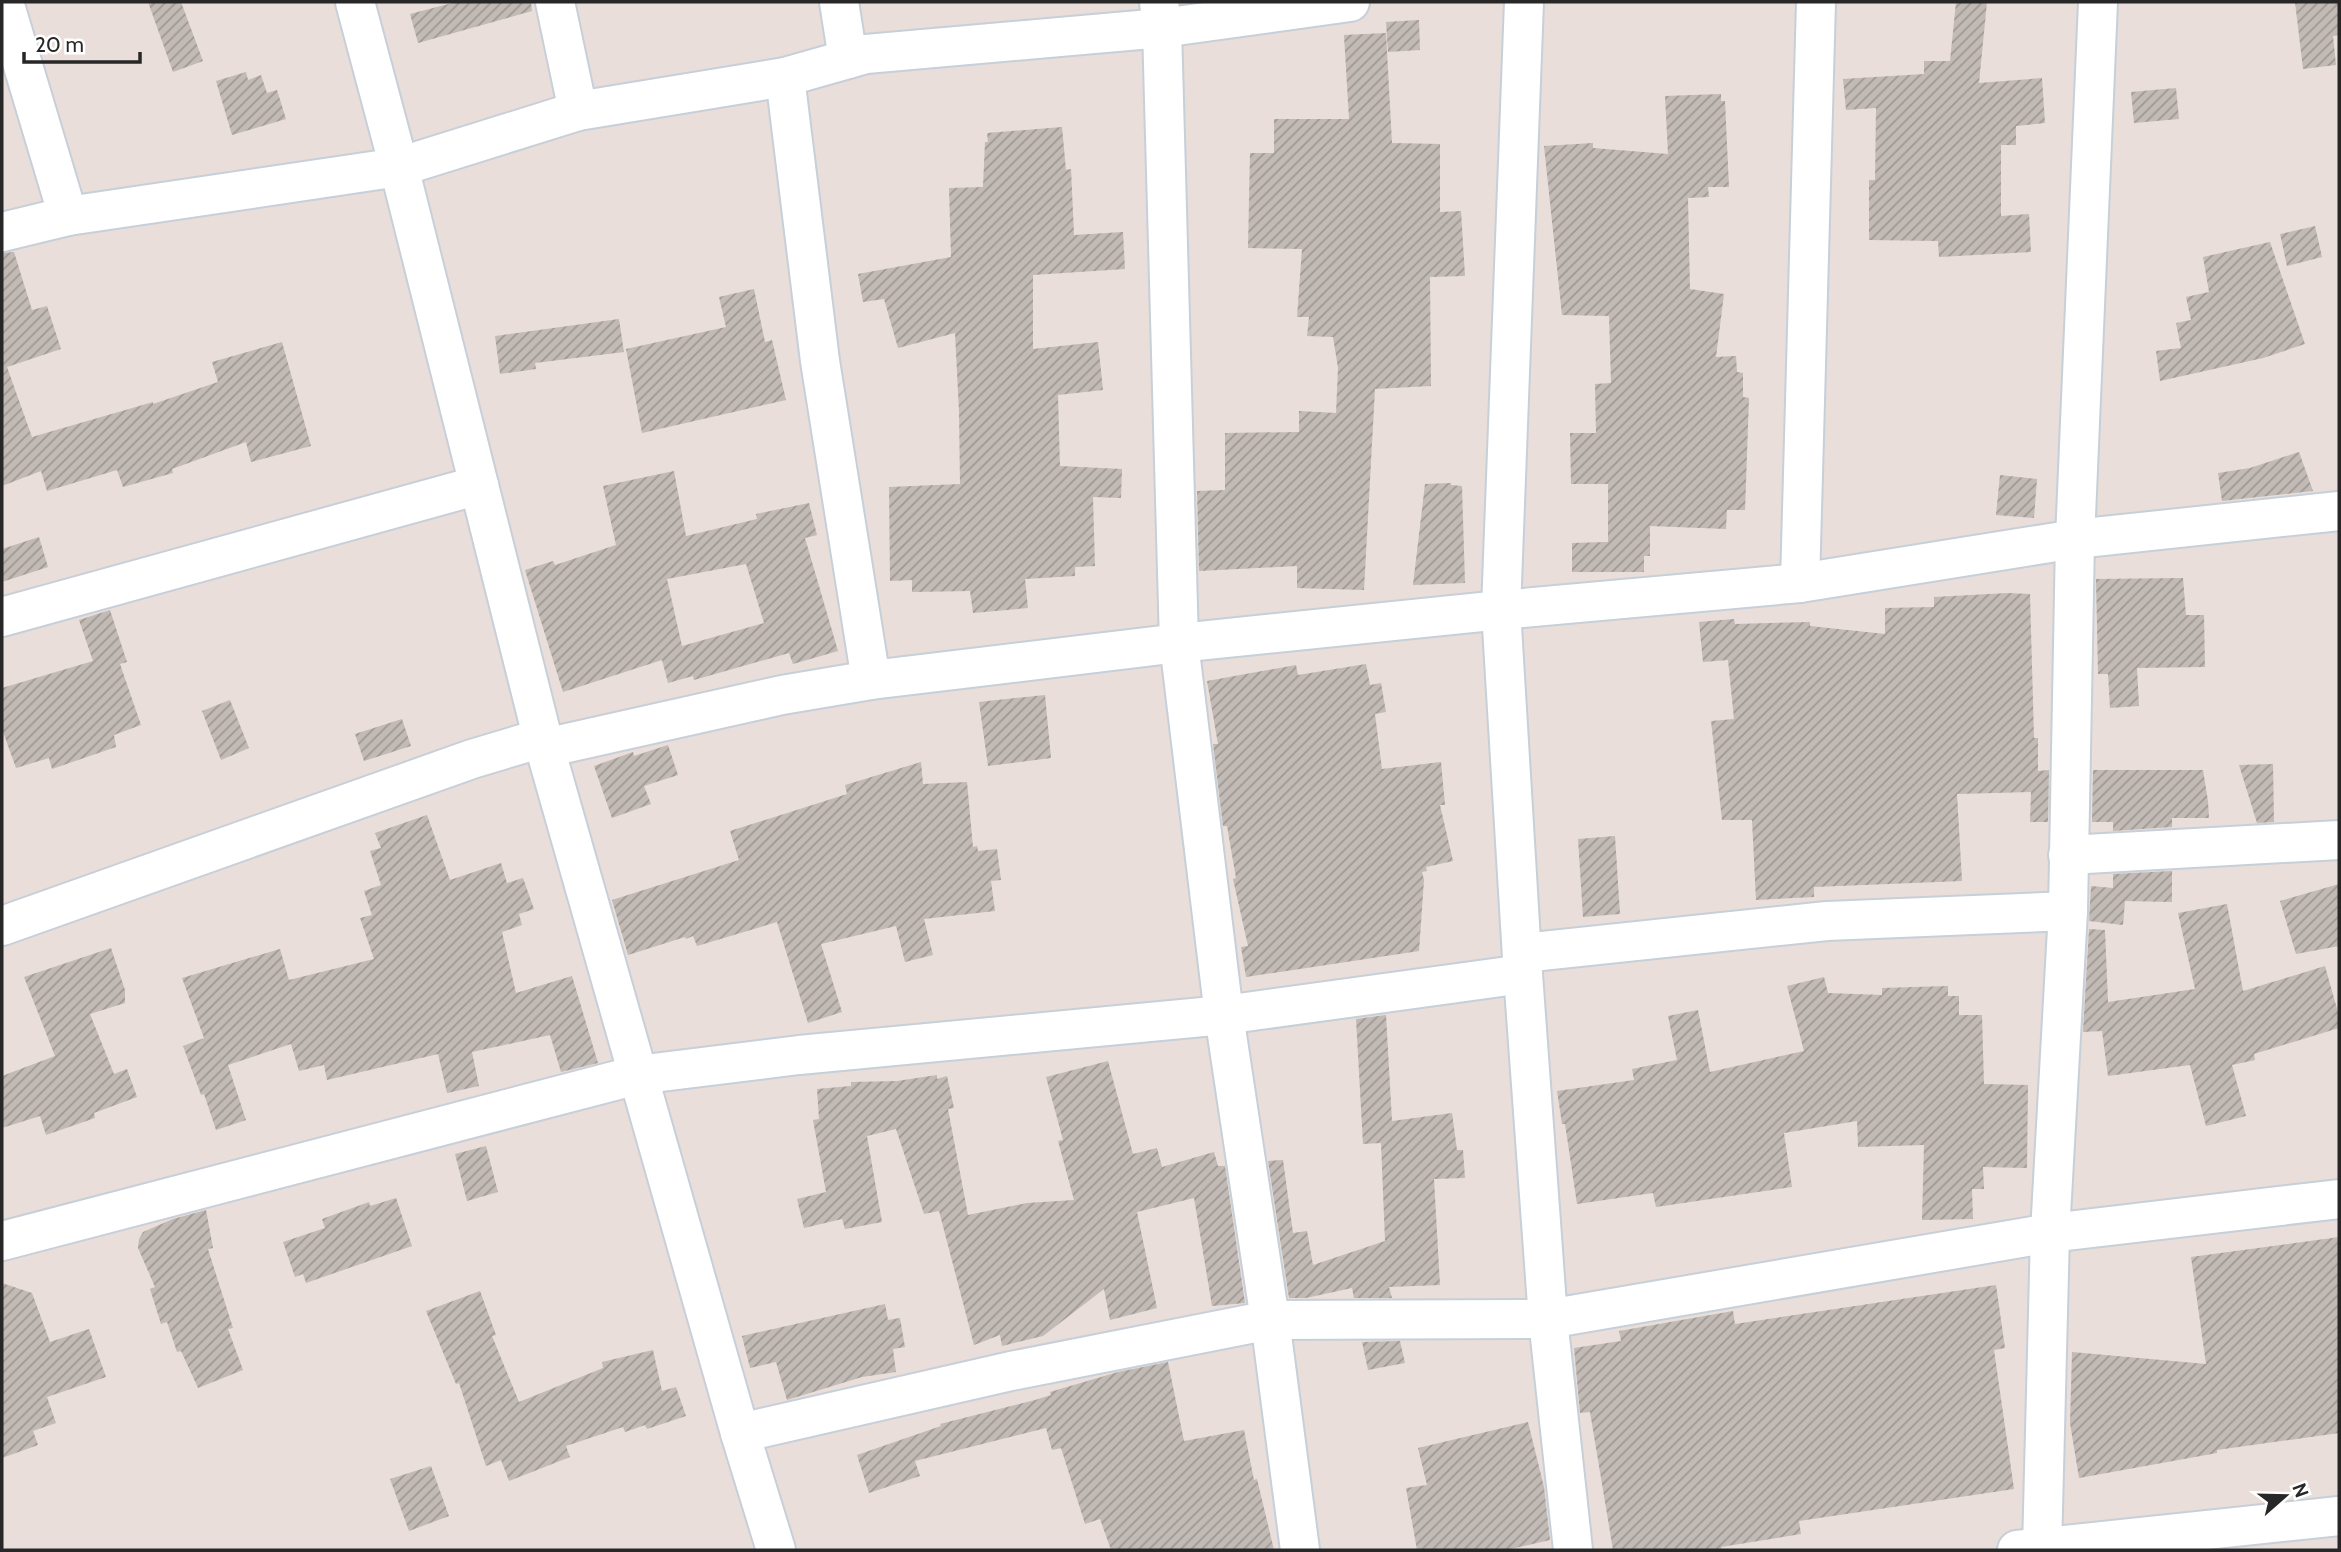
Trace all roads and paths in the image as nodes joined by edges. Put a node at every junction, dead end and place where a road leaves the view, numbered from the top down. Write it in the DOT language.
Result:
graph roads {
  1 [pos="4,2"];
  2 [pos="355,2"];
  3 [pos="555,2"];
  4 [pos="839,2"];
  5 [pos="1350,2"];
  6 [pos="1524,2"];
  7 [pos="1816,2"];
  8 [pos="2098,2"];
  9 [pos="1161,15"];
  10 [pos="848,59"];
  11 [pos="785,77"];
  12 [pos="579,111"];
  13 [pos="399,167"];
  14 [pos="68,216"];
  15 [pos="2,232"];
  16 [pos="479,485"];
  17 [pos="2339,511"];
  18 [pos="2075,539"];
  19 [pos="1800,583"];
  20 [pos="1502,610"];
  21 [pos="2,617"];
  22 [pos="1180,643"];
  23 [pos="871,680"];
  24 [pos="543,743"];
  25 [pos="2339,840"];
  26 [pos="2068,855"];
  27 [pos="2068,911"];
  28 [pos="2,926"];
  29 [pos="1522,963"];
  30 [pos="1224,1015"];
  31 [pos="638,1075"];
  32 [pos="2339,1199"];
  33 [pos="2050,1233"];
  34 [pos="2,1241"];
  35 [pos="1548,1319"];
  36 [pos="1270,1320"];
  37 [pos="740,1433"];
  38 [pos="2339,1516"];
  39 [pos="2033,1549"];
  40 [pos="776,1550"];
  41 [pos="1300,1550"];
  42 [pos="1573,1550"];
  1 -- 14 [label="street"];
  2 -- 13 [label="street"];
  3 -- 12 [label="street"];
  4 -- 10 [label="street"];
  5 -- 9 [label="street"];
  6 -- 20 [label="street"];
  7 -- 19 [label="street"];
  8 -- 18 [label="street"];
  9 -- 10 [label="street"];
  9 -- 22 [label="street"];
  10 -- 11 [label="street"];
  11 -- 12 [label="street"];
  11 -- 23 [label="street"];
  12 -- 13 [label="street"];
  13 -- 14 [label="street"];
  13 -- 16 [label="street"];
  14 -- 15 [label="street"];
  16 -- 21 [label="street"];
  16 -- 24 [label="street"];
  17 -- 18 [label="street"];
  18 -- 19 [label="street"];
  18 -- 26 [label="street"];
  19 -- 20 [label="street"];
  20 -- 22 [label="street"];
  20 -- 29 [label="street"];
  22 -- 23 [label="street"];
  22 -- 30 [label="street"];
  23 -- 24 [label="street"];
  24 -- 28 [label="street"];
  24 -- 31 [label="street"];
  25 -- 26 [label="street"];
  26 -- 27 [label="street"];
  27 -- 29 [label="street"];
  27 -- 33 [label="street"];
  29 -- 30 [label="street"];
  29 -- 35 [label="street"];
  30 -- 31 [label="street"];
  30 -- 36 [label="street"];
  31 -- 34 [label="street"];
  31 -- 37 [label="street"];
  32 -- 33 [label="street"];
  33 -- 35 [label="street"];
  33 -- 39 [label="street"];
  35 -- 36 [label="street"];
  35 -- 42 [label="street"];
  36 -- 37 [label="street"];
  36 -- 41 [label="street"];
  37 -- 40 [label="street"];
  38 -- 39 [label="street"];
}
